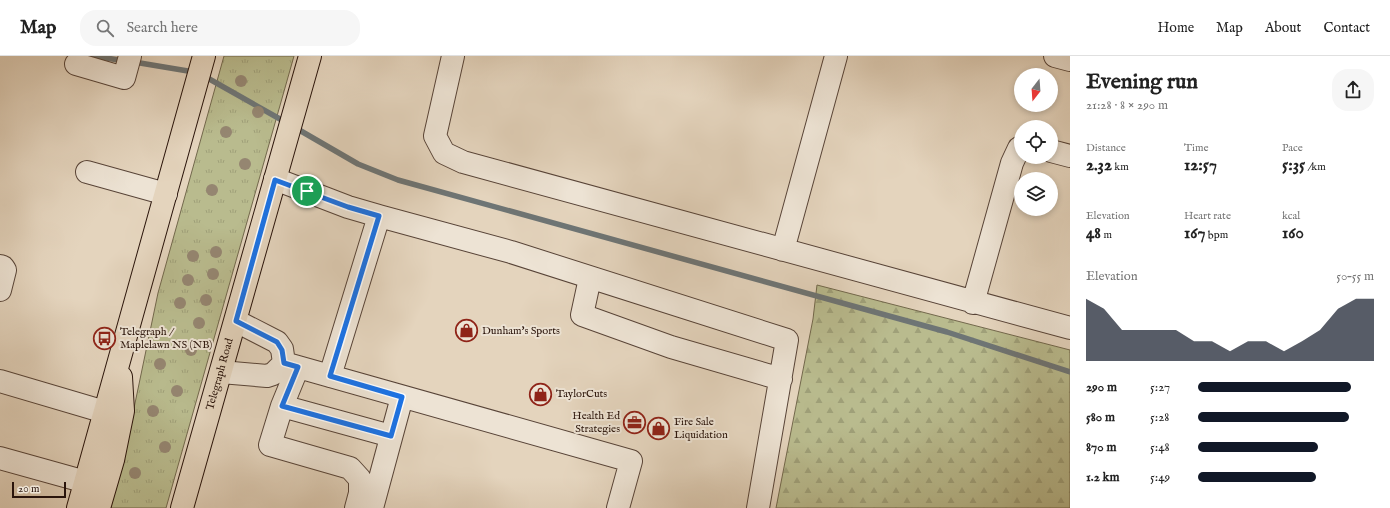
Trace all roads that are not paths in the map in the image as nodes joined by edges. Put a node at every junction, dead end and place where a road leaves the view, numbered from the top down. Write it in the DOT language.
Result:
graph roads {
  1 [pos="130,56"];
  2 [pos="204,56"];
  3 [pos="310,56"];
  4 [pos="454,56"];
  5 [pos="836,56"];
  6 [pos="1055,56"];
  7 [pos="1070,60"];
  8 [pos="76,64"];
  9 [pos="1058,153"];
  10 [pos="1070,156"];
  11 [pos="1014,159"];
  12 [pos="87,172"];
  13 [pos="275,180"];
  14 [pos="166,194"];
  15 [pos="379,216"];
  16 [pos="783,250"];
  17 [pos="0,266"];
  18 [pos="590,278"];
  19 [pos="0,290"];
  20 [pos="973,302"];
  21 [pos="236,321"];
  22 [pos="1070,328"];
  23 [pos="120,358"];
  24 [pos="291,365"];
  25 [pos="221,372"];
  26 [pos="330,376"];
  27 [pos="781,379"];
  28 [pos="0,381"];
  29 [pos="402,397"];
  30 [pos="282,406"];
  31 [pos="105,412"];
  32 [pos="391,436"];
  33 [pos="0,458"];
  34 [pos="86,482"];
  35 [pos="78,508"];
  36 [pos="99,508"];
  37 [pos="182,508"];
  38 [pos="356,508"];
  39 [pos="372,508"];
  40 [pos="618,508"];
  41 [pos="758,508"];
  1 -- 8 [label="street"];
  2 -- 14 [label="main road"];
  3 -- 13 [label="main road, Telegraph Road"];
  4 -- 16 [label="street"];
  5 -- 16 [label="street"];
  6 -- 7 [label="street"];
  9 -- 10 [label="street"];
  11 -- 20 [label="street"];
  12 -- 14 [label="street"];
  13 -- 15 [label="street"];
  13 -- 21 [label="main road, Telegraph Road"];
  14 -- 23 [label="main road"];
  15 -- 18 [label="street"];
  15 -- 26 [label="street"];
  16 -- 20 [label="street"];
  17 -- 19 [label="street"];
  18 -- 27 [label="street"];
  18 -- 27 [label="street"];
  20 -- 22 [label="street"];
  21 -- 24 [label="street"];
  21 -- 25 [label="main road, Telegraph Road"];
  23 -- 31 [label="main road"];
  23 -- 36 [label="main road"];
  24 -- 25 [label="street"];
  24 -- 26 [label="street"];
  24 -- 30 [label="street"];
  25 -- 37 [label="main road, Telegraph Road"];
  26 -- 29 [label="street"];
  27 -- 41 [label="street"];
  28 -- 31 [label="street"];
  29 -- 32 [label="street"];
  29 -- 40 [label="street"];
  30 -- 32 [label="street"];
  30 -- 38 [label="street"];
  31 -- 34 [label="main road"];
  32 -- 39 [label="street"];
  33 -- 34 [label="street"];
  34 -- 35 [label="main road"];
}
